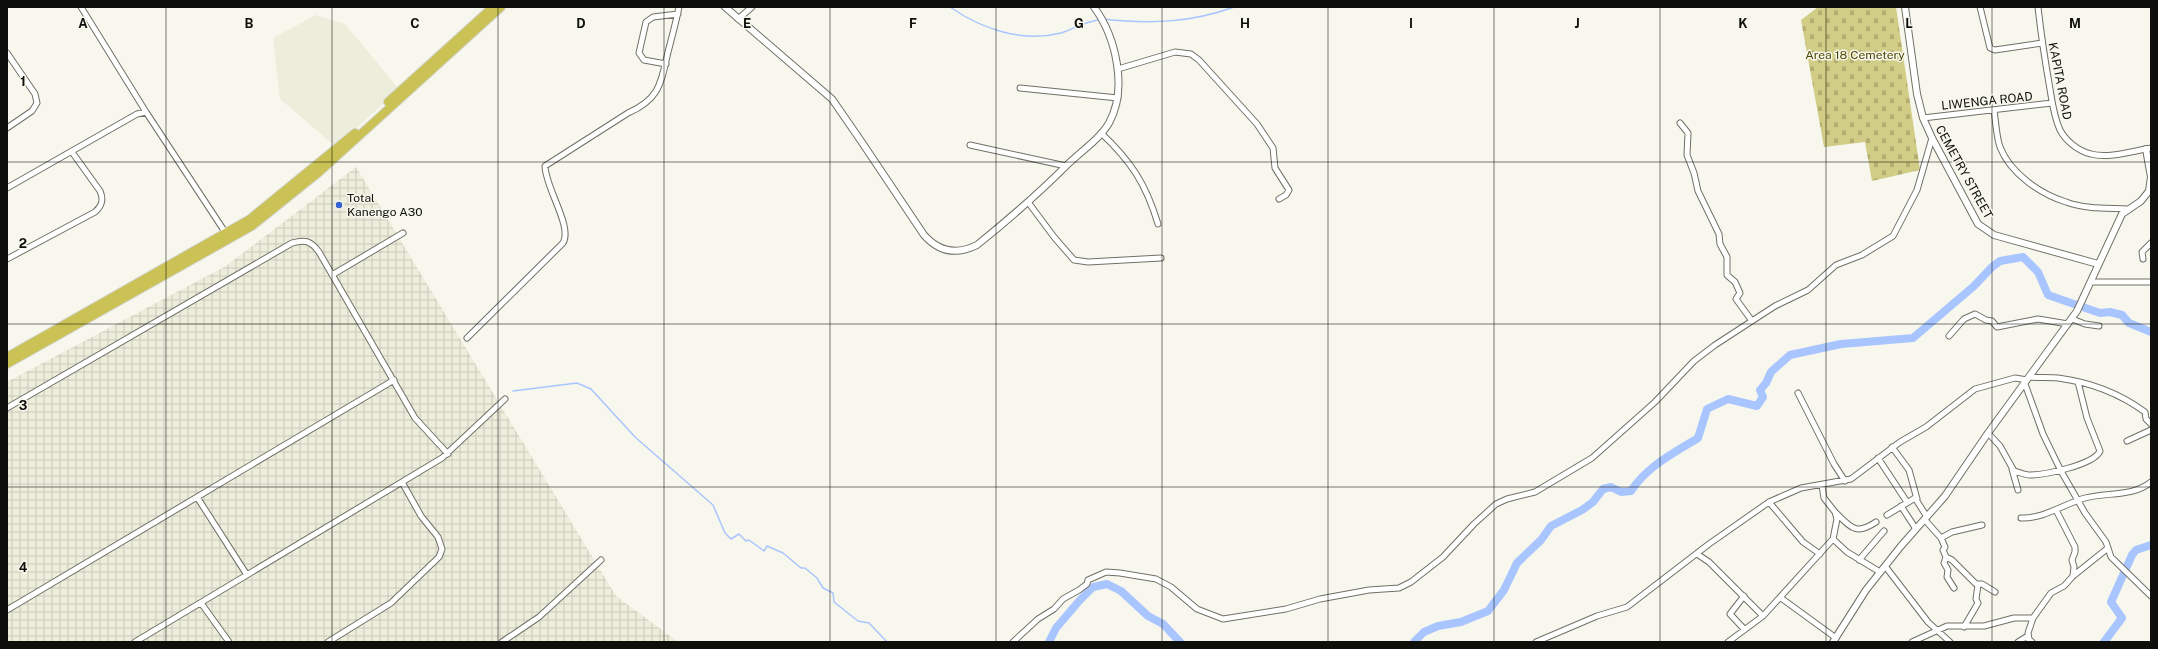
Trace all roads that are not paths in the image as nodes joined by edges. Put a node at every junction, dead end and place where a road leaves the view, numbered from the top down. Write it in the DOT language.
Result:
graph roads {
  1 [pos="81,7"];
  2 [pos="493,7"];
  3 [pos="501,7"];
  4 [pos="679,7"];
  5 [pos="725,7"];
  6 [pos="752,7"];
  7 [pos="1094,7"];
  8 [pos="1905,7"];
  9 [pos="1980,7"];
  10 [pos="2038,7"];
  11 [pos="678,14"];
  12 [pos="738,19"];
  13 [pos="2042,43"];
  14 [pos="7,53"];
  15 [pos="666,64"];
  16 [pos="1118,69"];
  17 [pos="1020,88"];
  18 [pos="1118,98"];
  19 [pos="2052,104"];
  20 [pos="1994,111"];
  21 [pos="146,112"];
  22 [pos="1923,118"];
  23 [pos="1680,123"];
  24 [pos="7,128"];
  25 [pos="1101,133"];
  26 [pos="1932,138"];
  27 [pos="970,145"];
  28 [pos="2149,148"];
  29 [pos="72,152"];
  30 [pos="1066,166"];
  31 [pos="7,188"];
  32 [pos="1279,199"];
  33 [pos="1028,202"];
  34 [pos="2127,209"];
  35 [pos="1158,224"];
  36 [pos="403,233"];
  37 [pos="228,236"];
  38 [pos="2151,243"];
  39 [pos="1161,258"];
  40 [pos="7,259"];
  41 [pos="2143,259"];
  42 [pos="2098,264"];
  43 [pos="332,275"];
  44 [pos="2091,282"];
  45 [pos="2151,282"];
  46 [pos="1752,321"];
  47 [pos="2070,321"];
  48 [pos="2100,326"];
  49 [pos="1949,336"];
  50 [pos="467,338"];
  51 [pos="7,357"];
  52 [pos="7,364"];
  53 [pos="394,380"];
  54 [pos="2027,380"];
  55 [pos="2078,382"];
  56 [pos="1798,393"];
  57 [pos="505,399"];
  58 [pos="7,408"];
  59 [pos="2151,424"];
  60 [pos="2151,430"];
  61 [pos="1988,433"];
  62 [pos="2127,441"];
  63 [pos="1892,447"];
  64 [pos="448,454"];
  65 [pos="1878,458"];
  66 [pos="2012,469"];
  67 [pos="2061,471"];
  68 [pos="1845,481"];
  69 [pos="402,482"];
  70 [pos="2151,482"];
  71 [pos="1822,485"];
  72 [pos="2018,490"];
  73 [pos="197,497"];
  74 [pos="1917,499"];
  75 [pos="2078,500"];
  76 [pos="1769,502"];
  77 [pos="1907,502"];
  78 [pos="1901,506"];
  79 [pos="2056,510"];
  80 [pos="1835,512"];
  81 [pos="1887,515"];
  82 [pos="1926,518"];
  83 [pos="2021,518"];
  84 [pos="1876,522"];
  85 [pos="1982,525"];
  86 [pos="1916,529"];
  87 [pos="1884,531"];
  88 [pos="1941,538"];
  89 [pos="1833,539"];
  90 [pos="2108,548"];
  91 [pos="1697,554"];
  92 [pos="1820,554"];
  93 [pos="1946,556"];
  94 [pos="601,560"];
  95 [pos="1859,560"];
  96 [pos="1885,566"];
  97 [pos="1880,572"];
  98 [pos="247,575"];
  99 [pos="2073,576"];
  100 [pos="1978,585"];
  101 [pos="1954,588"];
  102 [pos="1995,592"];
  103 [pos="1744,596"];
  104 [pos="2151,596"];
  105 [pos="1781,598"];
  106 [pos="201,603"];
  107 [pos="7,610"];
  108 [pos="1763,616"];
  109 [pos="2033,618"];
  110 [pos="1964,626"];
  111 [pos="1744,629"];
  112 [pos="1936,631"];
  113 [pos="1835,640"];
  114 [pos="2030,640"];
  115 [pos="135,642"];
  116 [pos="229,642"];
  117 [pos="328,642"];
  118 [pos="502,642"];
  119 [pos="1013,642"];
  120 [pos="1536,642"];
  121 [pos="1728,642"];
  122 [pos="1912,642"];
  123 [pos="1950,642"];
  124 [pos="2018,642"];
  1 -- 21 [label="street"];
  2 -- 37 [label="highway"];
  3 -- 37 [label="highway"];
  4 -- 11 [label="street"];
  5 -- 12 [label="street"];
  6 -- 12 [label="street"];
  7 -- 16 [label="street"];
  8 -- 22 [label="street, CEMETRY STREET"];
  9 -- 13 [label="street"];
  10 -- 13 [label="street, KAPITA ROAD"];
  11 -- 15 [label="street"];
  11 -- 15 [label="street"];
  12 -- 33 [label="street"];
  13 -- 19 [label="street, KAPITA ROAD"];
  14 -- 24 [label="street"];
  15 -- 50 [label="street"];
  16 -- 18 [label="street"];
  16 -- 32 [label="street"];
  17 -- 18 [label="street"];
  18 -- 25 [label="street"];
  19 -- 20 [label="street, LIWENGA ROAD"];
  19 -- 28 [label="street, KAPITA ROAD"];
  20 -- 22 [label="street, LIWENGA ROAD"];
  20 -- 34 [label="street"];
  21 -- 29 [label="street"];
  21 -- 37 [label="street"];
  22 -- 26 [label="street, CEMETRY STREET"];
  23 -- 46 [label="street"];
  25 -- 30 [label="street"];
  25 -- 35 [label="street"];
  26 -- 42 [label="street, CEMETRY STREET"];
  26 -- 46 [label="street"];
  27 -- 30 [label="street"];
  28 -- 34 [label="street"];
  29 -- 31 [label="street"];
  29 -- 40 [label="street"];
  30 -- 33 [label="street"];
  33 -- 39 [label="street"];
  34 -- 42 [label="street"];
  36 -- 43 [label="street"];
  37 -- 51 [label="highway"];
  37 -- 52 [label="highway"];
  38 -- 41 [label="street"];
  42 -- 44 [label="street"];
  43 -- 53 [label="street"];
  43 -- 58 [label="street"];
  44 -- 45 [label="street"];
  44 -- 47 [label="street"];
  46 -- 119 [label="street"];
  47 -- 48 [label="street"];
  47 -- 49 [label="street"];
  47 -- 54 [label="street"];
  53 -- 64 [label="street"];
  53 -- 73 [label="street"];
  54 -- 55 [label="street"];
  54 -- 61 [label="street"];
  54 -- 63 [label="street"];
  54 -- 67 [label="street"];
  55 -- 59 [label="street"];
  55 -- 67 [label="street"];
  56 -- 68 [label="street"];
  57 -- 64 [label="street"];
  60 -- 62 [label="street"];
  61 -- 66 [label="street"];
  61 -- 82 [label="street"];
  63 -- 65 [label="street"];
  63 -- 74 [label="street"];
  64 -- 69 [label="street"];
  65 -- 68 [label="street"];
  65 -- 77 [label="street"];
  66 -- 67 [label="street"];
  66 -- 72 [label="street"];
  67 -- 75 [label="street"];
  68 -- 71 [label="street"];
  69 -- 98 [label="street"];
  69 -- 117 [label="street"];
  70 -- 75 [label="street"];
  71 -- 76 [label="street"];
  71 -- 80 [label="street"];
  73 -- 98 [label="street"];
  73 -- 107 [label="street"];
  74 -- 77 [label="street"];
  74 -- 82 [label="street"];
  75 -- 79 [label="street"];
  75 -- 90 [label="street"];
  76 -- 91 [label="street"];
  76 -- 92 [label="street"];
  77 -- 78 [label="street"];
  78 -- 81 [label="street"];
  78 -- 86 [label="street"];
  79 -- 83 [label="street"];
  79 -- 99 [label="street"];
  80 -- 84 [label="street"];
  80 -- 89 [label="street"];
  82 -- 86 [label="street"];
  82 -- 88 [label="street"];
  85 -- 88 [label="street"];
  86 -- 96 [label="street"];
  87 -- 95 [label="street"];
  88 -- 93 [label="street"];
  89 -- 92 [label="street"];
  89 -- 95 [label="street"];
  90 -- 99 [label="street"];
  90 -- 104 [label="street"];
  91 -- 103 [label="street"];
  91 -- 120 [label="street"];
  92 -- 105 [label="street"];
  93 -- 100 [label="street"];
  93 -- 101 [label="street"];
  94 -- 118 [label="street"];
  95 -- 97 [label="street"];
  96 -- 97 [label="street"];
  96 -- 112 [label="street"];
  97 -- 113 [label="street"];
  98 -- 106 [label="street"];
  99 -- 109 [label="street"];
  100 -- 102 [label="street"];
  100 -- 110 [label="street"];
  103 -- 108 [label="street"];
  103 -- 111 [label="street"];
  105 -- 108 [label="street"];
  105 -- 113 [label="street"];
  106 -- 115 [label="street"];
  106 -- 116 [label="street"];
  108 -- 111 [label="street"];
  109 -- 110 [label="street"];
  109 -- 114 [label="street"];
  110 -- 112 [label="street"];
  111 -- 121 [label="street"];
  112 -- 122 [label="street"];
  112 -- 123 [label="street"];
  114 -- 124 [label="street"];
}
